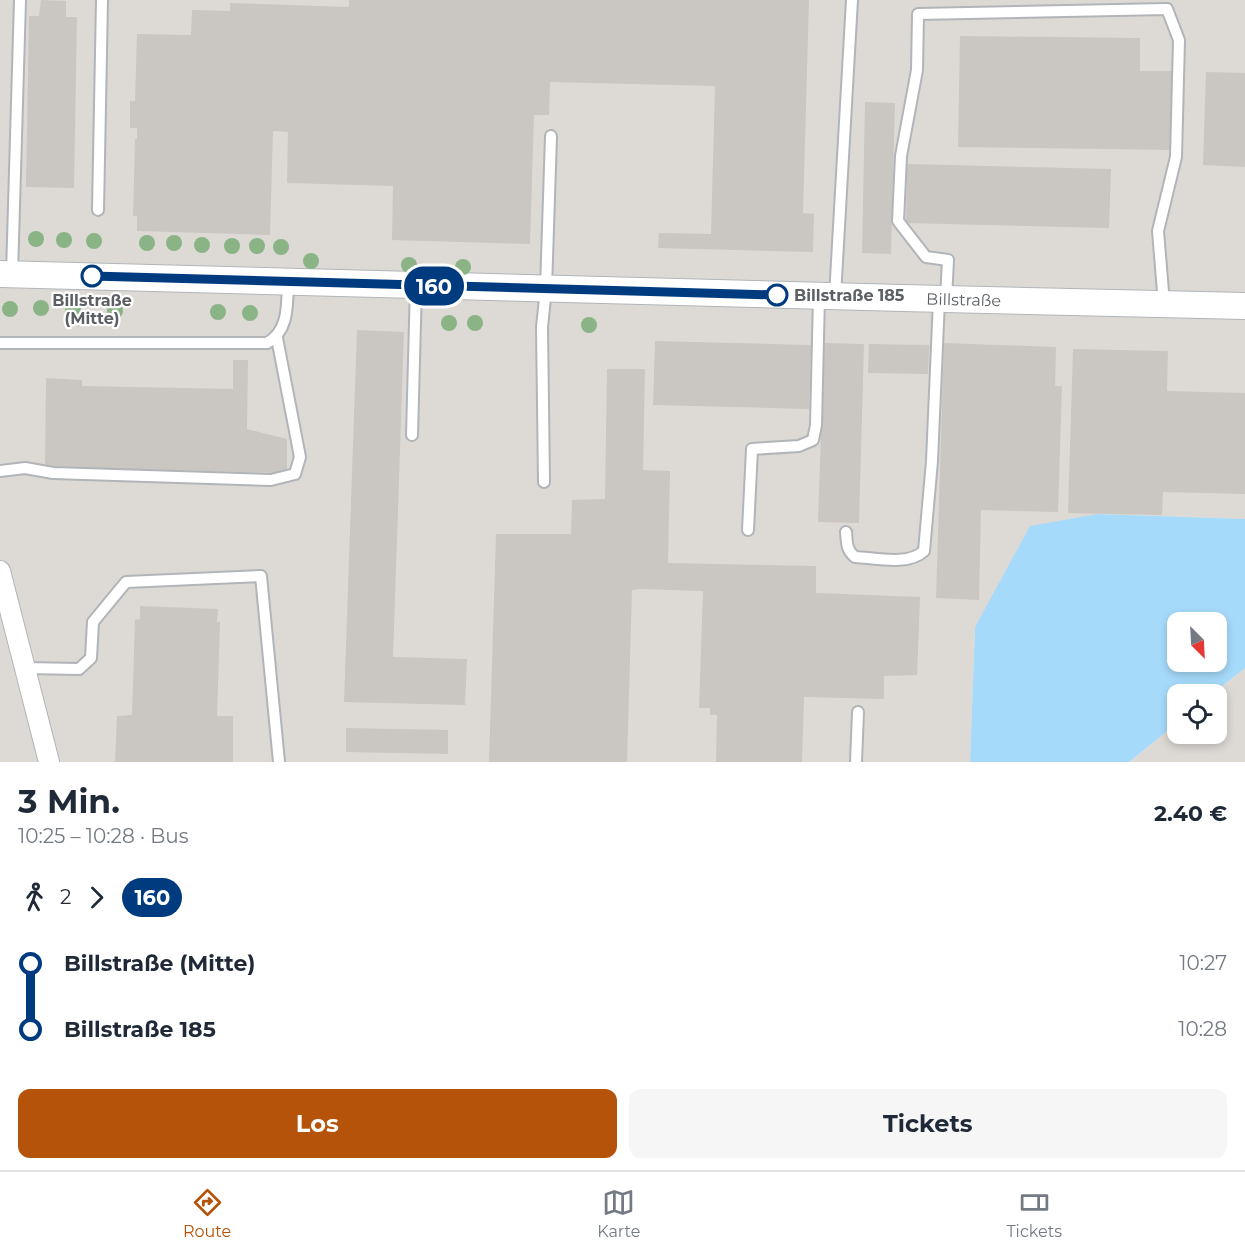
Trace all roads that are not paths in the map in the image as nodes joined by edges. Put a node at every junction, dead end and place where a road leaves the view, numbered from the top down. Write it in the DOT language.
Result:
graph roads {
  1 [pos="20,0"];
  2 [pos="102,0"];
  3 [pos="852,0"];
  4 [pos="551,136"];
  5 [pos="98,210"];
  6 [pos="6,274"];
  7 [pos="288,282"];
  8 [pos="416,285"];
  9 [pos="546,289"];
  10 [pos="827,296"];
  11 [pos="942,299"];
  12 [pos="1164,304"];
  13 [pos="1245,306"];
  14 [pos="277,338"];
  15 [pos="0,343"];
  16 [pos="412,435"];
  17 [pos="0,471"];
  18 [pos="544,482"];
  19 [pos="748,530"];
  20 [pos="846,532"];
  21 [pos="0,571"];
  22 [pos="25,668"];
  23 [pos="858,712"];
  24 [pos="49,762"];
  25 [pos="279,762"];
  26 [pos="856,762"];
  1 -- 6 [label="lane"];
  2 -- 5 [label="lane"];
  3 -- 10 [label="lane"];
  4 -- 9 [label="lane"];
  6 -- 7 [label="street, Billstraße"];
  7 -- 8 [label="street, Billstraße"];
  7 -- 14 [label="lane"];
  8 -- 9 [label="street, Billstraße"];
  8 -- 16 [label="lane"];
  9 -- 10 [label="street, Billstraße"];
  9 -- 18 [label="lane"];
  10 -- 11 [label="street, Billstraße"];
  10 -- 19 [label="lane"];
  11 -- 12 [label="street, Billstraße"];
  11 -- 12 [label="lane"];
  11 -- 20 [label="lane"];
  12 -- 13 [label="street, Billstraße"];
  14 -- 15 [label="lane"];
  14 -- 17 [label="lane"];
  21 -- 22 [label="street"];
  22 -- 24 [label="street"];
  22 -- 25 [label="lane"];
  23 -- 26 [label="lane"];
}
